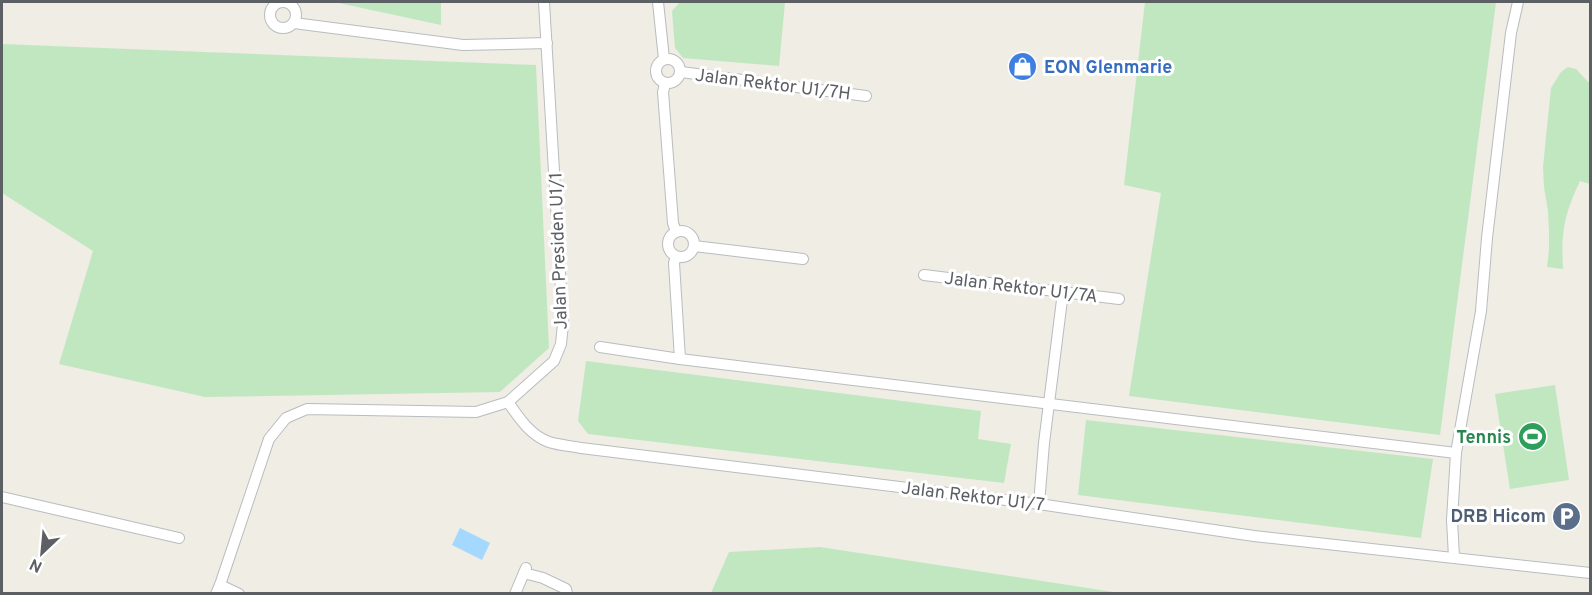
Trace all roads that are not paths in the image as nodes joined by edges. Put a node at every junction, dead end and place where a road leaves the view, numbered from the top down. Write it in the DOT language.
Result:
graph roads {
  1 [pos="282,2"];
  2 [pos="544,2"];
  3 [pos="658,2"];
  4 [pos="1518,2"];
  5 [pos="294,23"];
  6 [pos="547,43"];
  7 [pos="664,59"];
  8 [pos="681,72"];
  9 [pos="665,84"];
  10 [pos="866,96"];
  11 [pos="676,232"];
  12 [pos="694,246"];
  13 [pos="676,257"];
  14 [pos="803,259"];
  15 [pos="924,275"];
  16 [pos="1063,292"];
  17 [pos="1119,299"];
  18 [pos="600,348"];
  19 [pos="680,359"];
  20 [pos="508,402"];
  21 [pos="1049,404"];
  22 [pos="1456,453"];
  23 [pos="2,497"];
  24 [pos="1039,504"];
  25 [pos="178,538"];
  26 [pos="1454,557"];
  27 [pos="1590,573"];
  28 [pos="218,589"];
  29 [pos="239,594"];
  30 [pos="515,594"];
  31 [pos="567,594"];
  1 -- 5 [label="street"];
  1 -- 5 [label="street"];
  2 -- 6 [label="street, Jalan Presiden U1/1"];
  3 -- 7 [label="street"];
  4 -- 22 [label="street"];
  5 -- 6 [label="street"];
  6 -- 20 [label="street, Jalan Presiden U1/1"];
  7 -- 8 [label="street"];
  7 -- 9 [label="street"];
  8 -- 9 [label="street"];
  8 -- 10 [label="street, Jalan Rektor U1/7H"];
  9 -- 11 [label="street"];
  11 -- 12 [label="street"];
  11 -- 13 [label="street"];
  12 -- 13 [label="street"];
  12 -- 14 [label="street"];
  13 -- 19 [label="street"];
  15 -- 16 [label="street, Jalan Rektor U1/7A"];
  16 -- 17 [label="street, Jalan Rektor U1/7A"];
  16 -- 21 [label="street"];
  18 -- 19 [label="street"];
  19 -- 21 [label="street"];
  20 -- 24 [label="street, Jalan Rektor U1/7"];
  20 -- 28 [label="street, Jalan Presiden U1/1"];
  21 -- 22 [label="street"];
  21 -- 24 [label="street"];
  22 -- 26 [label="street"];
  23 -- 25 [label="street"];
  24 -- 26 [label="street, Jalan Rektor U1/7"];
  26 -- 27 [label="street, Jalan Rektor U1/7"];
  28 -- 29 [label="street"];
  30 -- 31 [label="street"];
}
